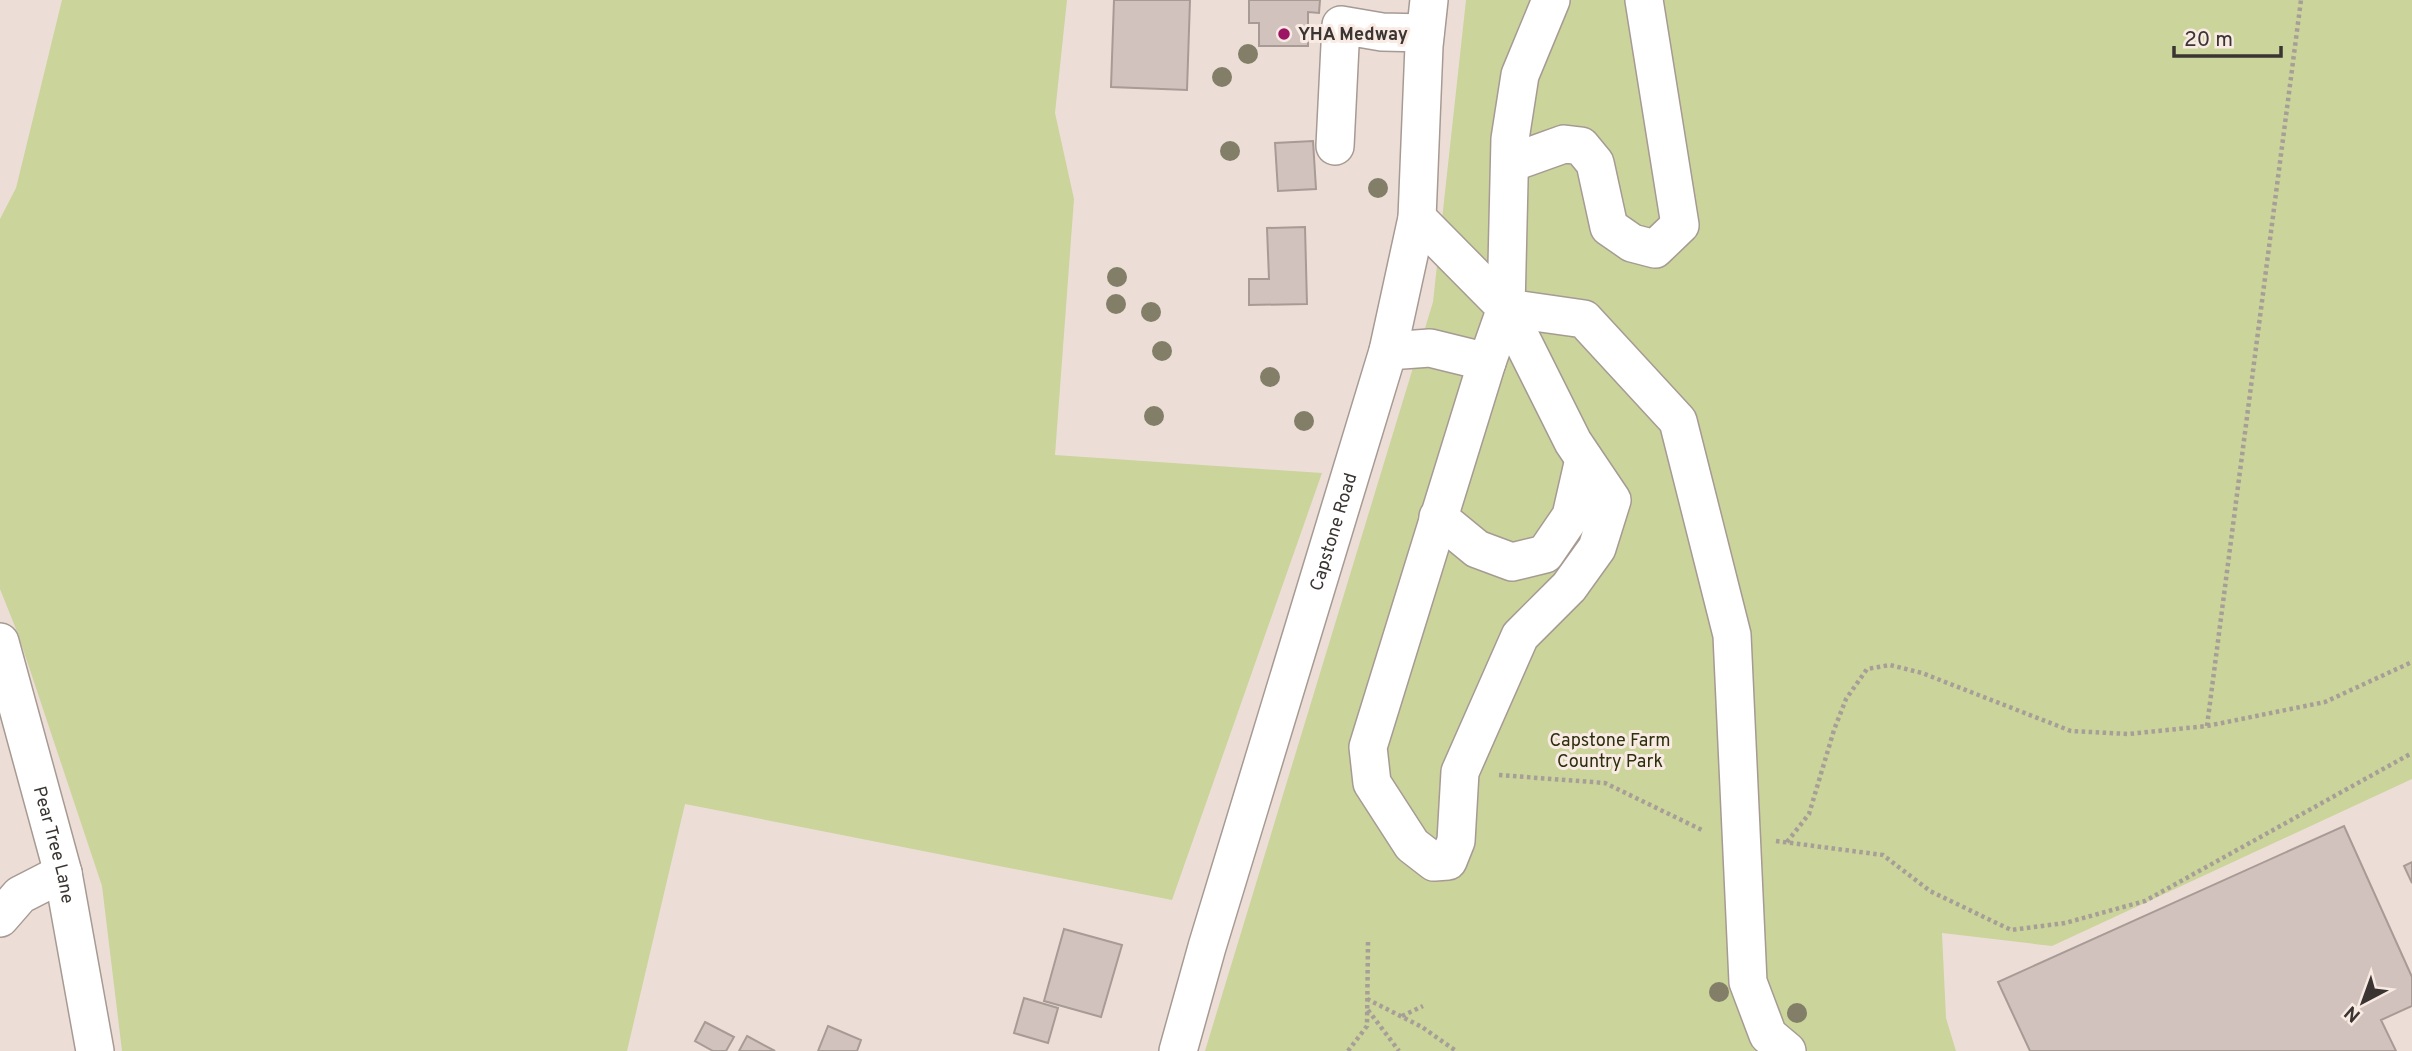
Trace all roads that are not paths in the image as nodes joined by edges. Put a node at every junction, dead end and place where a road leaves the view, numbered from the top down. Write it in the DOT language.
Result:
graph roads {
  1 [pos="1551,0"];
  2 [pos="1644,0"];
  3 [pos="1427,16"];
  4 [pos="1335,146"];
  5 [pos="1511,163"];
  6 [pos="1417,218"];
  7 [pos="1506,308"];
  8 [pos="1388,351"];
  9 [pos="1487,362"];
  10 [pos="1584,459"];
  11 [pos="1438,516"];
  12 [pos="0,642"];
  13 [pos="63,873"];
  14 [pos="0,918"];
  15 [pos="95,1051"];
  16 [pos="1178,1051"];
  17 [pos="1787,1051"];
  1 -- 5 [label="street"];
  2 -- 5 [label="street"];
  3 -- 4 [label="street"];
  3 -- 6 [label="street, Capstone Road"];
  5 -- 7 [label="street"];
  6 -- 7 [label="street"];
  6 -- 8 [label="street, Capstone Road"];
  7 -- 9 [label="street"];
  7 -- 10 [label="street"];
  7 -- 17 [label="street"];
  8 -- 9 [label="street"];
  8 -- 16 [label="street, Capstone Road"];
  9 -- 11 [label="street"];
  10 -- 11 [label="street"];
  10 -- 11 [label="street"];
  12 -- 13 [label="street, Pear Tree Lane"];
  13 -- 14 [label="street"];
  13 -- 15 [label="street, Pear Tree Lane"];
}
